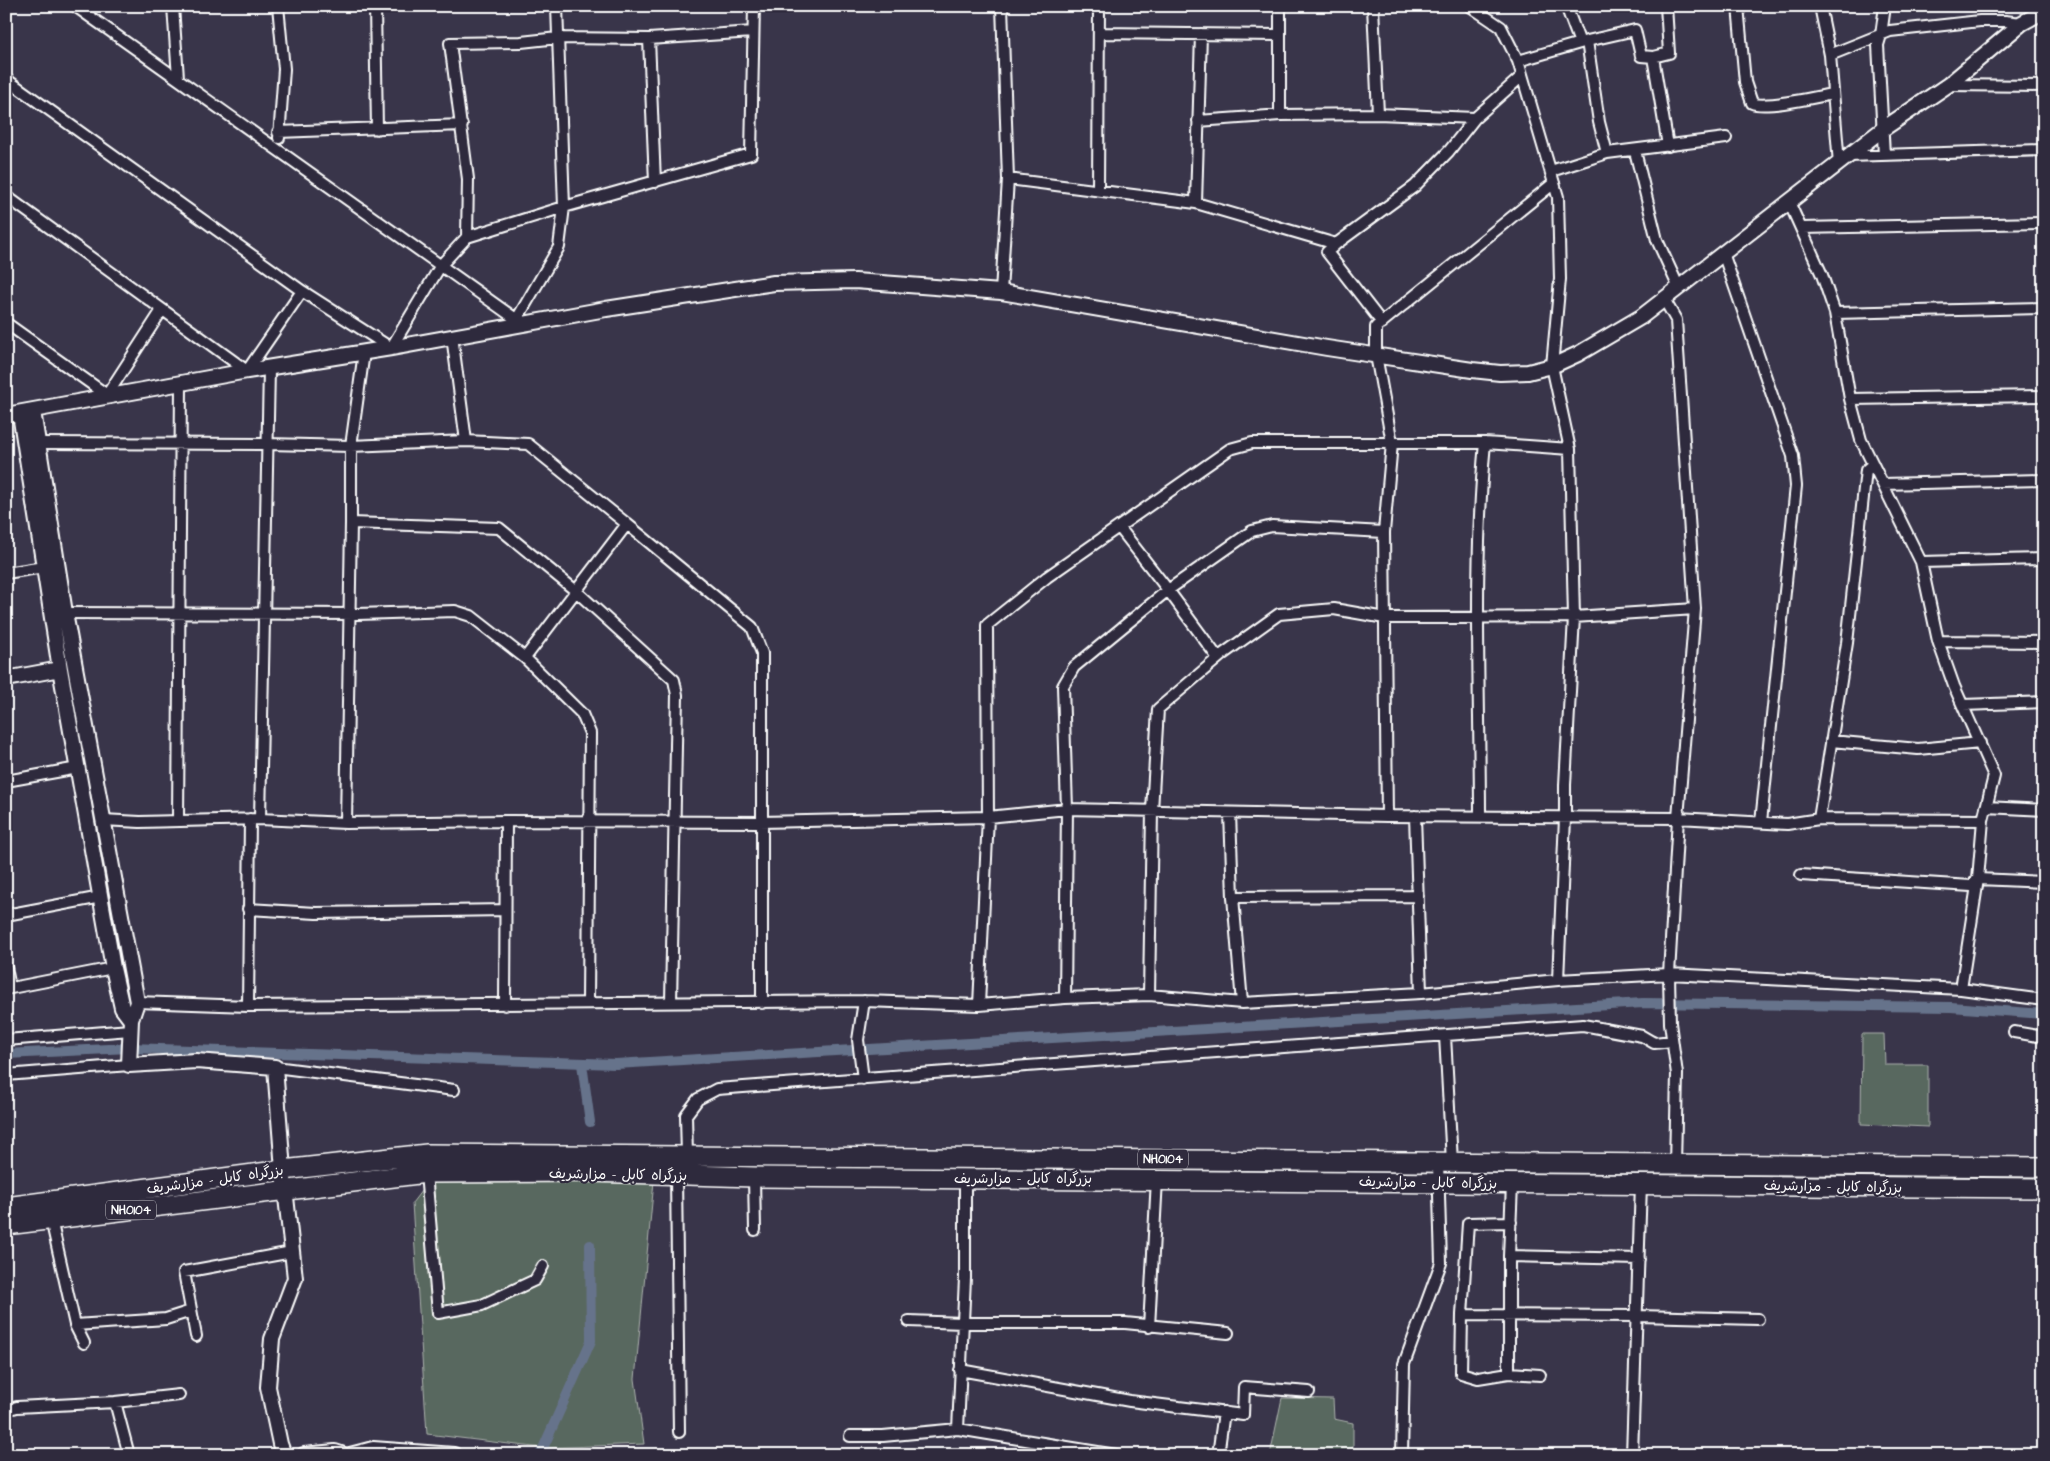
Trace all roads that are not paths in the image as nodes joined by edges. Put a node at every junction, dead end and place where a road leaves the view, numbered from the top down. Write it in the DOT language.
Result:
graph roads {
  1 [pos="76,6"];
  2 [pos="173,6"];
  3 [pos="278,6"];
  4 [pos="375,6"];
  5 [pos="557,6"];
  6 [pos="754,6"];
  7 [pos="1002,6"];
  8 [pos="1099,6"];
  9 [pos="1280,6"];
  10 [pos="1373,6"];
  11 [pos="1470,6"];
  12 [pos="1566,6"];
  13 [pos="1666,6"];
  14 [pos="1738,6"];
  15 [pos="1820,6"];
  16 [pos="1885,6"];
  17 [pos="2044,11"];
  18 [pos="2022,23"];
  19 [pos="753,32"];
  20 [pos="1099,33"];
  21 [pos="1201,34"];
  22 [pos="1279,35"];
  23 [pos="1881,35"];
  24 [pos="558,38"];
  25 [pos="649,39"];
  26 [pos="1584,42"];
  27 [pos="1830,55"];
  28 [pos="1653,57"];
  29 [pos="1518,61"];
  30 [pos="1522,76"];
  31 [pos="178,78"];
  32 [pos="6,79"];
  33 [pos="1948,86"];
  34 [pos="2044,86"];
  35 [pos="1832,94"];
  36 [pos="1378,114"];
  37 [pos="1280,115"];
  38 [pos="1475,118"];
  39 [pos="1198,122"];
  40 [pos="462,125"];
  41 [pos="377,129"];
  42 [pos="1883,129"];
  43 [pos="278,132"];
  44 [pos="1726,138"];
  45 [pos="1668,146"];
  46 [pos="279,149"];
  47 [pos="2044,150"];
  48 [pos="1634,151"];
  49 [pos="1607,153"];
  50 [pos="1884,154"];
  51 [pos="1844,160"];
  52 [pos="1551,171"];
  53 [pos="1008,180"];
  54 [pos="655,182"];
  55 [pos="1554,183"];
  56 [pos="1098,190"];
  57 [pos="6,196"];
  58 [pos="1789,202"];
  59 [pos="1196,203"];
  60 [pos="564,207"];
  61 [pos="2044,223"];
  62 [pos="1802,228"];
  63 [pos="467,237"];
  64 [pos="1336,244"];
  65 [pos="1723,253"];
  66 [pos="441,265"];
  67 [pos="1679,288"];
  68 [pos="302,291"];
  69 [pos="1001,292"];
  70 [pos="1664,299"];
  71 [pos="2044,308"];
  72 [pos="162,310"];
  73 [pos="1835,313"];
  74 [pos="520,321"];
  75 [pos="1382,322"];
  76 [pos="6,323"];
  77 [pos="452,336"];
  78 [pos="391,348"];
  79 [pos="364,352"];
  80 [pos="1376,355"];
  81 [pos="1552,366"];
  82 [pos="269,369"];
  83 [pos="246,371"];
  84 [pos="180,384"];
  85 [pos="108,396"];
  86 [pos="2044,396"];
  87 [pos="1850,399"];
  88 [pos="20,413"];
  89 [pos="466,441"];
  90 [pos="38,443"];
  91 [pos="180,443"];
  92 [pos="1392,443"];
  93 [pos="1485,443"];
  94 [pos="268,444"];
  95 [pos="351,446"];
  96 [pos="1570,449"];
  97 [pos="1873,464"];
  98 [pos="2044,480"];
  99 [pos="1883,484"];
  100 [pos="351,524"];
  101 [pos="627,524"];
  102 [pos="1119,527"];
  103 [pos="1384,532"];
  104 [pos="2044,559"];
  105 [pos="1921,562"];
  106 [pos="44,567"];
  107 [pos="6,573"];
  108 [pos="1168,590"];
  109 [pos="576,591"];
  110 [pos="1695,609"];
  111 [pos="65,613"];
  112 [pos="263,613"];
  113 [pos="349,613"];
  114 [pos="181,614"];
  115 [pos="1478,616"];
  116 [pos="1574,617"];
  117 [pos="1385,618"];
  118 [pos="1938,641"];
  119 [pos="2044,642"];
  120 [pos="525,658"];
  121 [pos="1218,658"];
  122 [pos="60,669"];
  123 [pos="6,679"];
  124 [pos="2044,702"];
  125 [pos="1963,705"];
  126 [pos="1831,741"];
  127 [pos="1980,744"];
  128 [pos="78,768"];
  129 [pos="6,781"];
  130 [pos="1986,807"];
  131 [pos="1067,809"];
  132 [pos="2044,810"];
  133 [pos="1152,811"];
  134 [pos="1230,813"];
  135 [pos="1388,816"];
  136 [pos="1415,816"];
  137 [pos="988,817"];
  138 [pos="1480,817"];
  139 [pos="1565,818"];
  140 [pos="1678,818"];
  141 [pos="255,819"];
  142 [pos="1819,819"];
  143 [pos="103,820"];
  144 [pos="1983,820"];
  145 [pos="178,821"];
  146 [pos="506,821"];
  147 [pos="590,821"];
  148 [pos="674,821"];
  149 [pos="761,822"];
  150 [pos="1761,822"];
  151 [pos="346,823"];
  152 [pos="1801,875"];
  153 [pos="1978,879"];
  154 [pos="2044,882"];
  155 [pos="1418,896"];
  156 [pos="101,897"];
  157 [pos="1233,897"];
  158 [pos="248,909"];
  159 [pos="505,910"];
  160 [pos="6,915"];
  161 [pos="6,967"];
  162 [pos="114,968"];
  163 [pos="1669,974"];
  164 [pos="1558,980"];
  165 [pos="8,989"];
  166 [pos="1961,989"];
  167 [pos="1421,993"];
  168 [pos="1150,995"];
  169 [pos="1065,998"];
  170 [pos="2044,1000"];
  171 [pos="864,1001"];
  172 [pos="136,1002"];
  173 [pos="671,1002"];
  174 [pos="762,1002"];
  175 [pos="1242,1002"];
  176 [pos="588,1004"];
  177 [pos="506,1005"];
  178 [pos="979,1005"];
  179 [pos="248,1006"];
  180 [pos="130,1030"];
  181 [pos="2014,1032"];
  182 [pos="1445,1036"];
  183 [pos="2044,1037"];
  184 [pos="6,1040"];
  185 [pos="1672,1041"];
  186 [pos="129,1060"];
  187 [pos="275,1068"];
  188 [pos="6,1075"];
  189 [pos="863,1079"];
  190 [pos="454,1090"];
  191 [pos="687,1156"];
  192 [pos="1445,1162"];
  193 [pos="1675,1165"];
  194 [pos="2044,1168"];
  195 [pos="283,1170"];
  196 [pos="426,1173"];
  197 [pos="676,1175"];
  198 [pos="754,1177"];
  199 [pos="965,1178"];
  200 [pos="1157,1179"];
  201 [pos="1438,1182"];
  202 [pos="1512,1184"];
  203 [pos="1642,1184"];
  204 [pos="2044,1188"];
  205 [pos="285,1190"];
  206 [pos="6,1206"];
  207 [pos="49,1211"];
  208 [pos="1511,1222"];
  209 [pos="6,1225"];
  210 [pos="755,1230"];
  211 [pos="292,1252"];
  212 [pos="1509,1256"];
  213 [pos="1639,1259"];
  214 [pos="543,1266"];
  215 [pos="191,1311"];
  216 [pos="1462,1314"];
  217 [pos="1510,1316"];
  218 [pos="1638,1316"];
  219 [pos="1758,1320"];
  220 [pos="909,1321"];
  221 [pos="963,1323"];
  222 [pos="75,1325"];
  223 [pos="1149,1327"];
  224 [pos="1228,1334"];
  225 [pos="196,1336"];
  226 [pos="84,1343"];
  227 [pos="960,1370"];
  228 [pos="1509,1373"];
  229 [pos="1540,1375"];
  230 [pos="1309,1392"];
  231 [pos="179,1395"];
  232 [pos="115,1402"];
  233 [pos="6,1410"];
  234 [pos="1224,1412"];
  235 [pos="958,1429"];
  236 [pos="678,1432"];
  237 [pos="850,1436"];
  238 [pos="1084,1452"];
  239 [pos="129,1455"];
  240 [pos="284,1455"];
  241 [pos="304,1455"];
  242 [pos="344,1455"];
  243 [pos="350,1455"];
  244 [pos="454,1455"];
  245 [pos="1116,1455"];
  246 [pos="1218,1455"];
  247 [pos="1402,1455"];
  248 [pos="1632,1455"];
  1 -- 31 [label="street"];
  2 -- 31 [label="street"];
  3 -- 43 [label="street"];
  4 -- 41 [label="street"];
  5 -- 24 [label="street"];
  6 -- 19 [label="street"];
  7 -- 53 [label="street"];
  8 -- 20 [label="street"];
  9 -- 22 [label="street"];
  10 -- 36 [label="street"];
  11 -- 29 [label="street"];
  12 -- 26 [label="street"];
  13 -- 28 [label="street"];
  14 -- 35 [label="street"];
  15 -- 27 [label="street"];
  16 -- 23 [label="street"];
  17 -- 18 [label="main road"];
  18 -- 23 [label="street"];
  18 -- 33 [label="main road"];
  19 -- 25 [label="street"];
  19 -- 54 [label="street"];
  20 -- 21 [label="street"];
  20 -- 56 [label="street"];
  21 -- 22 [label="street"];
  21 -- 39 [label="street"];
  22 -- 37 [label="street"];
  23 -- 27 [label="street"];
  23 -- 42 [label="street"];
  24 -- 25 [label="street"];
  24 -- 40 [label="street"];
  24 -- 60 [label="street"];
  25 -- 54 [label="street"];
  26 -- 28 [label="street"];
  26 -- 29 [label="street"];
  26 -- 49 [label="street"];
  27 -- 35 [label="street"];
  28 -- 45 [label="street"];
  29 -- 30 [label="street"];
  30 -- 38 [label="street"];
  30 -- 52 [label="street"];
  31 -- 46 [label="street"];
  32 -- 68 [label="street"];
  33 -- 34 [label="street"];
  33 -- 42 [label="main road"];
  35 -- 51 [label="street"];
  36 -- 37 [label="street"];
  36 -- 38 [label="street"];
  37 -- 39 [label="street"];
  38 -- 64 [label="street"];
  39 -- 59 [label="street"];
  40 -- 41 [label="street"];
  40 -- 63 [label="street"];
  41 -- 43 [label="street"];
  42 -- 50 [label="street"];
  42 -- 51 [label="main road"];
  43 -- 46 [label="street"];
  44 -- 45 [label="street"];
  45 -- 48 [label="street"];
  46 -- 66 [label="street"];
  47 -- 50 [label="street"];
  48 -- 49 [label="street"];
  48 -- 67 [label="street"];
  49 -- 52 [label="street"];
  50 -- 51 [label="street"];
  51 -- 58 [label="main road"];
  52 -- 55 [label="street"];
  53 -- 56 [label="street"];
  53 -- 69 [label="street"];
  54 -- 60 [label="street"];
  55 -- 75 [label="street"];
  55 -- 81 [label="street"];
  56 -- 59 [label="street"];
  57 -- 72 [label="street"];
  58 -- 62 [label="street"];
  58 -- 65 [label="main road"];
  59 -- 64 [label="street"];
  60 -- 63 [label="street"];
  60 -- 74 [label="street"];
  61 -- 62 [label="street"];
  62 -- 73 [label="street"];
  63 -- 66 [label="street"];
  64 -- 75 [label="street"];
  65 -- 67 [label="main road"];
  65 -- 150 [label="street"];
  66 -- 74 [label="street"];
  66 -- 78 [label="street"];
  67 -- 70 [label="main road"];
  68 -- 78 [label="street"];
  68 -- 83 [label="street"];
  69 -- 74 [label="main road"];
  69 -- 80 [label="main road"];
  70 -- 81 [label="main road"];
  70 -- 110 [label="street"];
  71 -- 73 [label="street"];
  72 -- 83 [label="street"];
  72 -- 85 [label="street"];
  73 -- 87 [label="street"];
  74 -- 77 [label="main road"];
  75 -- 80 [label="street"];
  76 -- 85 [label="street"];
  77 -- 78 [label="main road"];
  77 -- 89 [label="street"];
  78 -- 79 [label="main road"];
  79 -- 82 [label="main road"];
  79 -- 95 [label="street"];
  80 -- 81 [label="main road"];
  80 -- 92 [label="street"];
  81 -- 96 [label="street"];
  82 -- 83 [label="main road"];
  82 -- 94 [label="street"];
  83 -- 84 [label="main road"];
  84 -- 85 [label="main road"];
  84 -- 91 [label="street"];
  85 -- 88 [label="main road"];
  86 -- 87 [label="street"];
  87 -- 97 [label="street"];
  88 -- 90 [label="main road"];
  88 -- 106 [label="main road"];
  89 -- 95 [label="street"];
  89 -- 101 [label="street"];
  90 -- 91 [label="street"];
  90 -- 111 [label="main road"];
  91 -- 94 [label="street"];
  91 -- 114 [label="street"];
  92 -- 93 [label="street"];
  92 -- 102 [label="street"];
  92 -- 103 [label="street"];
  93 -- 96 [label="street"];
  93 -- 115 [label="street"];
  94 -- 95 [label="street"];
  94 -- 112 [label="street"];
  95 -- 100 [label="street"];
  96 -- 116 [label="street"];
  97 -- 99 [label="street"];
  97 -- 126 [label="street"];
  98 -- 99 [label="street"];
  99 -- 105 [label="street"];
  100 -- 109 [label="street"];
  100 -- 113 [label="street"];
  101 -- 109 [label="street"];
  101 -- 149 [label="street"];
  102 -- 108 [label="street"];
  102 -- 137 [label="street"];
  103 -- 108 [label="street"];
  103 -- 117 [label="street"];
  104 -- 105 [label="street"];
  105 -- 118 [label="street"];
  106 -- 107 [label="street"];
  106 -- 122 [label="main road"];
  108 -- 121 [label="street"];
  108 -- 131 [label="street"];
  109 -- 120 [label="street"];
  109 -- 148 [label="street"];
  110 -- 116 [label="street"];
  110 -- 140 [label="street"];
  111 -- 114 [label="street"];
  111 -- 143 [label="main road"];
  112 -- 113 [label="street"];
  112 -- 114 [label="street"];
  112 -- 141 [label="street"];
  113 -- 120 [label="street"];
  113 -- 151 [label="street"];
  114 -- 145 [label="street"];
  115 -- 116 [label="street"];
  115 -- 117 [label="street"];
  115 -- 138 [label="street"];
  116 -- 139 [label="street"];
  117 -- 121 [label="street"];
  117 -- 135 [label="street"];
  118 -- 119 [label="street"];
  118 -- 125 [label="street"];
  120 -- 147 [label="street"];
  121 -- 133 [label="street"];
  122 -- 123 [label="main road"];
  122 -- 128 [label="main road"];
  124 -- 125 [label="street"];
  125 -- 127 [label="street"];
  126 -- 127 [label="street"];
  126 -- 142 [label="street"];
  127 -- 130 [label="street"];
  128 -- 129 [label="street"];
  128 -- 156 [label="main road"];
  130 -- 132 [label="street"];
  130 -- 144 [label="street"];
  131 -- 133 [label="street"];
  131 -- 137 [label="street"];
  131 -- 169 [label="street"];
  133 -- 134 [label="street"];
  133 -- 168 [label="street"];
  134 -- 135 [label="street"];
  134 -- 157 [label="street"];
  135 -- 136 [label="street"];
  136 -- 138 [label="street"];
  136 -- 155 [label="street"];
  137 -- 149 [label="street"];
  137 -- 178 [label="street"];
  138 -- 139 [label="street"];
  139 -- 140 [label="street"];
  139 -- 164 [label="street"];
  140 -- 150 [label="street"];
  140 -- 163 [label="street"];
  141 -- 145 [label="street"];
  141 -- 151 [label="street"];
  141 -- 158 [label="street"];
  142 -- 144 [label="street"];
  142 -- 150 [label="street"];
  143 -- 145 [label="street"];
  143 -- 172 [label="main road"];
  144 -- 153 [label="street"];
  146 -- 147 [label="street"];
  146 -- 151 [label="street"];
  146 -- 159 [label="street"];
  147 -- 148 [label="street"];
  147 -- 176 [label="street"];
  148 -- 149 [label="street"];
  148 -- 173 [label="street"];
  149 -- 174 [label="street"];
  152 -- 153 [label="street"];
  153 -- 154 [label="street"];
  153 -- 166 [label="street"];
  155 -- 157 [label="street"];
  155 -- 167 [label="street"];
  156 -- 160 [label="street"];
  156 -- 162 [label="main road"];
  157 -- 175 [label="street"];
  158 -- 159 [label="street"];
  158 -- 179 [label="street"];
  159 -- 177 [label="street"];
  161 -- 165 [label="street"];
  162 -- 165 [label="street"];
  162 -- 180 [label="main road"];
  163 -- 164 [label="street"];
  163 -- 166 [label="street"];
  163 -- 185 [label="street"];
  164 -- 167 [label="street"];
  166 -- 170 [label="street"];
  167 -- 175 [label="street"];
  168 -- 169 [label="street"];
  168 -- 175 [label="street"];
  169 -- 178 [label="street"];
  171 -- 174 [label="street"];
  171 -- 178 [label="street"];
  171 -- 189 [label="street"];
  172 -- 179 [label="street"];
  172 -- 180 [label="main road"];
  173 -- 174 [label="street"];
  173 -- 176 [label="street"];
  176 -- 177 [label="street"];
  177 -- 179 [label="street"];
  180 -- 184 [label="street"];
  180 -- 186 [label="main road"];
  181 -- 183 [label="street"];
  182 -- 185 [label="street"];
  182 -- 189 [label="street"];
  182 -- 192 [label="street"];
  185 -- 193 [label="street"];
  186 -- 187 [label="main road"];
  186 -- 188 [label="street"];
  187 -- 190 [label="street"];
  187 -- 195 [label="main road"];
  189 -- 191 [label="street"];
  191 -- 192 [label="highway, بزرگراه کابل - مزارشریف / NH0104"];
  191 -- 195 [label="highway, بزرگراه کابل - مزارشریف / NH0104"];
  191 -- 197 [label="street"];
  192 -- 193 [label="highway, بزرگراه کابل - مزارشریف / NH0104"];
  192 -- 201 [label="street"];
  193 -- 194 [label="highway, بزرگراه کابل - مزارشریف / NH0104"];
  195 -- 205 [label="main road"];
  195 -- 207 [label="highway, بزرگراه کابل - مزارشریف / NH0104"];
  196 -- 197 [label="highway, بزرگراه کابل - مزارشریف / NH0104"];
  196 -- 205 [label="highway, بزرگراه کابل - مزارشریف / NH0104"];
  196 -- 214 [label="street"];
  197 -- 198 [label="highway, بزرگراه کابل - مزارشریف / NH0104"];
  197 -- 236 [label="street"];
  198 -- 199 [label="highway, بزرگراه کابل - مزارشریف / NH0104"];
  198 -- 210 [label="street"];
  199 -- 200 [label="highway, بزرگراه کابل - مزارشریف / NH0104"];
  199 -- 221 [label="street"];
  200 -- 201 [label="highway, بزرگراه کابل - مزارشریف / NH0104"];
  200 -- 223 [label="street"];
  201 -- 202 [label="highway, بزرگراه کابل - مزارشریف / NH0104"];
  201 -- 247 [label="street"];
  202 -- 203 [label="highway, بزرگراه کابل - مزارشریف / NH0104"];
  202 -- 208 [label="street"];
  203 -- 204 [label="highway, بزرگراه کابل - مزارشریف / NH0104"];
  203 -- 213 [label="street"];
  205 -- 207 [label="highway, بزرگراه کابل - مزارشریف / NH0104"];
  205 -- 211 [label="main road"];
  206 -- 207 [label="highway, بزرگراه کابل - مزارشریف / NH0104"];
  207 -- 209 [label="highway, بزرگراه کابل - مزارشریف / NH0104"];
  207 -- 222 [label="street"];
  208 -- 212 [label="street"];
  208 -- 216 [label="street"];
  211 -- 215 [label="street"];
  211 -- 240 [label="main road"];
  212 -- 213 [label="street"];
  212 -- 217 [label="street"];
  213 -- 218 [label="street"];
  215 -- 222 [label="street"];
  215 -- 225 [label="street"];
  216 -- 217 [label="street"];
  216 -- 228 [label="street"];
  217 -- 218 [label="street"];
  217 -- 228 [label="street"];
  218 -- 219 [label="street"];
  218 -- 248 [label="street"];
  220 -- 221 [label="street"];
  221 -- 223 [label="street"];
  221 -- 227 [label="street"];
  222 -- 226 [label="street"];
  223 -- 224 [label="street"];
  227 -- 234 [label="street"];
  227 -- 235 [label="street"];
  228 -- 229 [label="street"];
  230 -- 234 [label="street"];
  231 -- 232 [label="street"];
  232 -- 233 [label="street"];
  232 -- 239 [label="street"];
  234 -- 246 [label="street"];
  235 -- 237 [label="street"];
  235 -- 238 [label="street"];
  238 -- 245 [label="street"];
  241 -- 242 [label="main road"];
  243 -- 244 [label="main road"];
}
